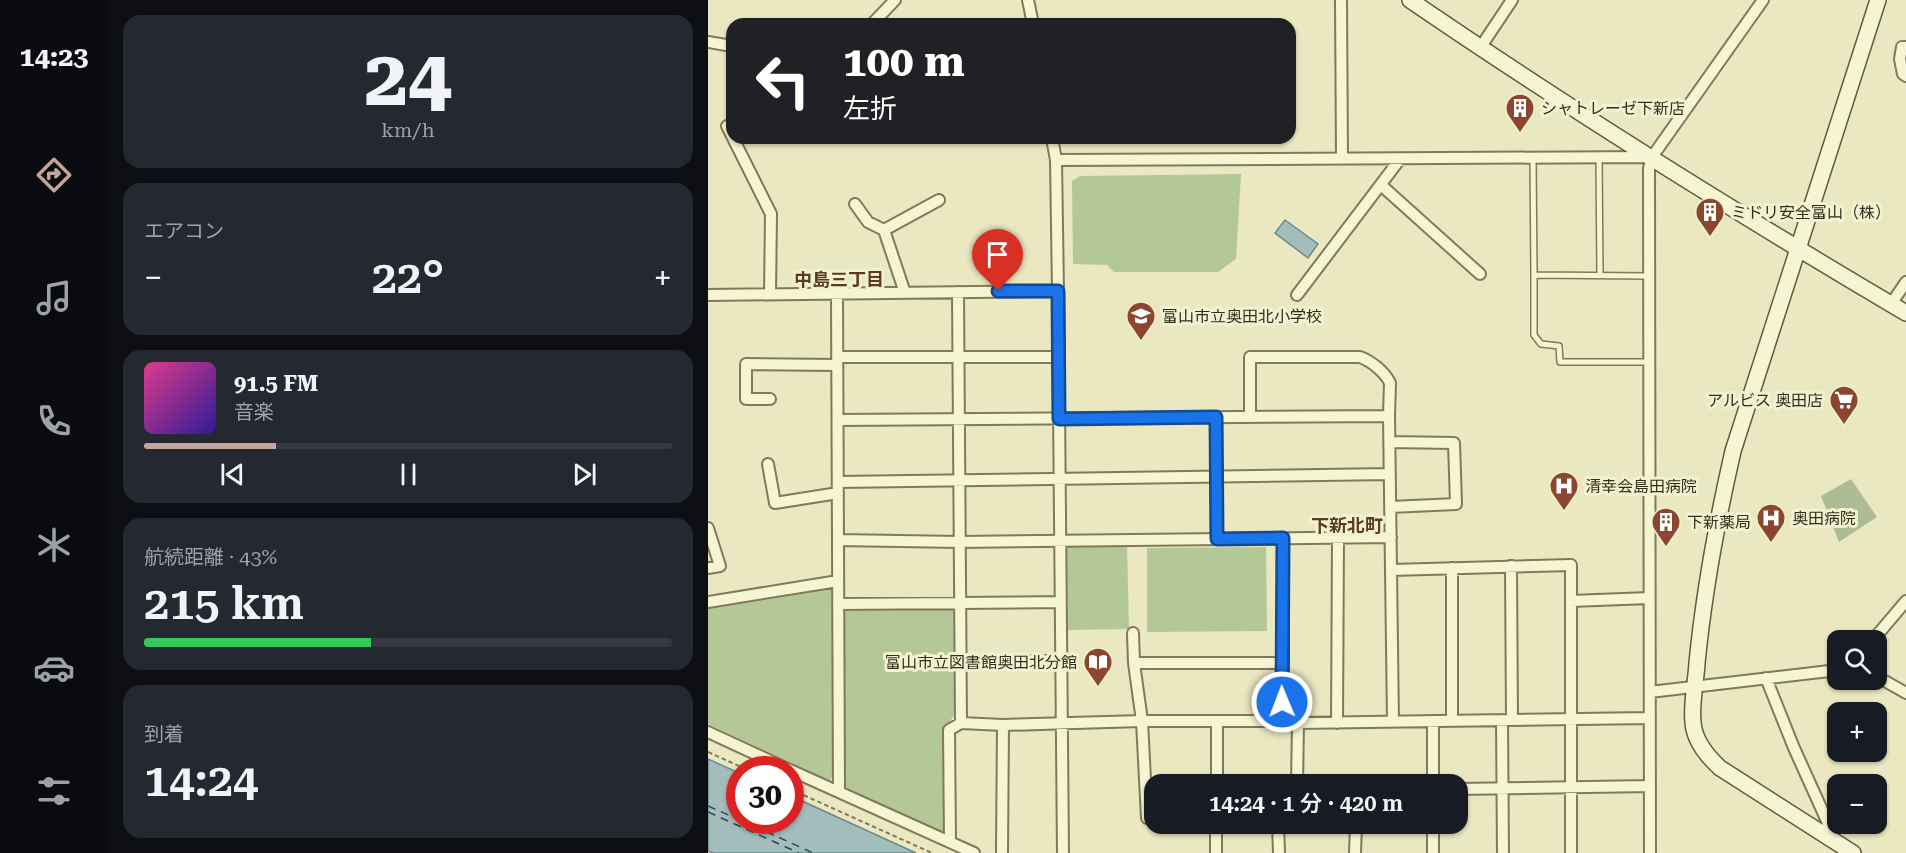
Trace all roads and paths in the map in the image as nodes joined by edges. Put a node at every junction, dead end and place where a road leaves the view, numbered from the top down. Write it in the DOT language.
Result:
graph roads {
  1 [pos="895,0"];
  2 [pos="1028,0"];
  3 [pos="1341,0"];
  4 [pos="1410,0"];
  5 [pos="1512,0"];
  6 [pos="1763,0"];
  7 [pos="1878,0"];
  8 [pos="878,18"];
  9 [pos="1032,18"];
  10 [pos="708,42"];
  11 [pos="726,45"];
  12 [pos="1906,47"];
  13 [pos="1479,48"];
  14 [pos="1906,76"];
  15 [pos="736,144"];
  16 [pos="1053,144"];
  17 [pos="1342,158"];
  18 [pos="1533,158"];
  19 [pos="1599,158"];
  20 [pos="1652,158"];
  21 [pos="1400,159"];
  22 [pos="1056,160"];
  23 [pos="1381,185"];
  24 [pos="939,200"];
  25 [pos="855,204"];
  26 [pos="884,230"];
  27 [pos="1797,248"];
  28 [pos="1480,274"];
  29 [pos="1534,275"];
  30 [pos="1600,275"];
  31 [pos="1648,276"];
  32 [pos="1906,282"];
  33 [pos="1058,291"];
  34 [pos="958,292"];
  35 [pos="837,293"];
  36 [pos="905,293"];
  37 [pos="770,294"];
  38 [pos="708,295"];
  39 [pos="1297,295"];
  40 [pos="1891,304"];
  41 [pos="1906,313"];
  42 [pos="958,357"];
  43 [pos="1059,357"];
  44 [pos="837,361"];
  45 [pos="1648,362"];
  46 [pos="770,399"];
  47 [pos="1389,416"];
  48 [pos="1216,417"];
  49 [pos="1250,417"];
  50 [pos="1059,419"];
  51 [pos="838,420"];
  52 [pos="959,420"];
  53 [pos="1390,442"];
  54 [pos="768,464"];
  55 [pos="1390,474"];
  56 [pos="1216,477"];
  57 [pos="1060,479"];
  58 [pos="959,480"];
  59 [pos="838,487"];
  60 [pos="1390,507"];
  61 [pos="708,528"];
  62 [pos="1391,537"];
  63 [pos="1283,538"];
  64 [pos="1338,538"];
  65 [pos="1217,539"];
  66 [pos="838,540"];
  67 [pos="1060,541"];
  68 [pos="960,542"];
  69 [pos="1511,566"];
  70 [pos="708,568"];
  71 [pos="1452,568"];
  72 [pos="1391,570"];
  73 [pos="838,581"];
  74 [pos="1649,598"];
  75 [pos="1571,601"];
  76 [pos="708,602"];
  77 [pos="1060,602"];
  78 [pos="1906,602"];
  79 [pos="960,603"];
  80 [pos="838,604"];
  81 [pos="1882,630"];
  82 [pos="1133,633"];
  83 [pos="960,661"];
  84 [pos="1061,661"];
  85 [pos="1134,663"];
  86 [pos="1281,663"];
  87 [pos="1827,671"];
  88 [pos="1766,678"];
  89 [pos="1887,682"];
  90 [pos="1695,687"];
  91 [pos="1650,692"];
  92 [pos="1906,693"];
  93 [pos="1650,718"];
  94 [pos="1571,719"];
  95 [pos="1507,720"];
  96 [pos="1142,721"];
  97 [pos="1218,721"];
  98 [pos="1283,721"];
  99 [pos="1433,721"];
  100 [pos="1452,721"];
  101 [pos="1393,722"];
  102 [pos="961,723"];
  103 [pos="1062,723"];
  104 [pos="1298,723"];
  105 [pos="1337,723"];
  106 [pos="1003,725"];
  107 [pos="708,732"];
  108 [pos="708,752"];
  109 [pos="760,756"];
  110 [pos="726,760"];
  111 [pos="1145,774"];
  112 [pos="1217,774"];
  113 [pos="1297,774"];
  114 [pos="1433,774"];
  115 [pos="804,776"];
  116 [pos="1650,786"];
  117 [pos="1571,787"];
  118 [pos="1502,788"];
  119 [pos="1468,789"];
  120 [pos="839,792"];
  121 [pos="804,795"];
  122 [pos="1216,834"];
  123 [pos="1278,834"];
  124 [pos="1356,834"];
  125 [pos="1433,834"];
  126 [pos="1832,840"];
  127 [pos="950,842"];
  128 [pos="932,853"];
  129 [pos="974,853"];
  130 [pos="1002,853"];
  131 [pos="1063,853"];
  132 [pos="1216,853"];
  133 [pos="1279,853"];
  134 [pos="1355,853"];
  135 [pos="1434,853"];
  136 [pos="1503,853"];
  137 [pos="1571,853"];
  138 [pos="1650,853"];
  139 [pos="1852,853"];
  1 -- 8 [label="street"];
  2 -- 9 [label="street"];
  3 -- 17 [label="street"];
  4 -- 13 [label="street"];
  5 -- 13 [label="street"];
  6 -- 20 [label="street"];
  7 -- 27 [label="street"];
  10 -- 11 [label="street"];
  12 -- 14 [label="street"];
  13 -- 20 [label="street"];
  15 -- 37 [label="street"];
  16 -- 22 [label="street"];
  17 -- 21 [label="street"];
  17 -- 22 [label="street"];
  18 -- 19 [label="street"];
  18 -- 21 [label="street"];
  18 -- 29 [label="lane"];
  19 -- 20 [label="street"];
  19 -- 30 [label="lane"];
  20 -- 27 [label="street"];
  20 -- 31 [label="street"];
  21 -- 23 [label="street"];
  22 -- 33 [label="street"];
  23 -- 28 [label="street"];
  23 -- 39 [label="street"];
  24 -- 26 [label="street"];
  25 -- 26 [label="street"];
  26 -- 36 [label="street"];
  27 -- 40 [label="street"];
  27 -- 90 [label="street"];
  29 -- 30 [label="lane"];
  29 -- 45 [label="lane"];
  30 -- 31 [label="lane"];
  31 -- 45 [label="street"];
  32 -- 40 [label="street"];
  33 -- 34 [label="street"];
  33 -- 43 [label="street"];
  34 -- 36 [label="street"];
  34 -- 42 [label="street"];
  35 -- 36 [label="street"];
  35 -- 37 [label="street"];
  35 -- 44 [label="street"];
  37 -- 38 [label="street"];
  40 -- 41 [label="street"];
  42 -- 43 [label="street"];
  42 -- 44 [label="street"];
  42 -- 52 [label="street"];
  43 -- 50 [label="street"];
  44 -- 46 [label="street"];
  44 -- 51 [label="street"];
  45 -- 74 [label="street"];
  47 -- 49 [label="street"];
  47 -- 49 [label="street"];
  47 -- 53 [label="street"];
  48 -- 49 [label="street"];
  48 -- 50 [label="street"];
  48 -- 56 [label="street"];
  50 -- 52 [label="street"];
  50 -- 57 [label="street"];
  51 -- 52 [label="street"];
  51 -- 59 [label="street"];
  52 -- 58 [label="street"];
  53 -- 55 [label="street"];
  53 -- 60 [label="street"];
  54 -- 59 [label="street"];
  55 -- 56 [label="street"];
  55 -- 60 [label="street"];
  56 -- 57 [label="street"];
  56 -- 65 [label="street"];
  57 -- 58 [label="street"];
  57 -- 67 [label="street"];
  58 -- 59 [label="street"];
  58 -- 68 [label="street"];
  59 -- 66 [label="street"];
  60 -- 62 [label="street"];
  61 -- 70 [label="street"];
  62 -- 64 [label="street"];
  62 -- 72 [label="street"];
  63 -- 64 [label="street"];
  63 -- 65 [label="street"];
  63 -- 86 [label="street"];
  64 -- 105 [label="street"];
  65 -- 67 [label="street"];
  66 -- 68 [label="street"];
  66 -- 73 [label="street"];
  67 -- 68 [label="street"];
  67 -- 77 [label="street"];
  68 -- 79 [label="street"];
  69 -- 71 [label="street"];
  69 -- 75 [label="street"];
  69 -- 95 [label="street"];
  71 -- 72 [label="street"];
  71 -- 100 [label="street"];
  72 -- 101 [label="street"];
  73 -- 76 [label="street"];
  73 -- 80 [label="street"];
  74 -- 75 [label="street"];
  74 -- 91 [label="street"];
  75 -- 94 [label="street"];
  77 -- 79 [label="street"];
  77 -- 84 [label="street"];
  78 -- 81 [label="street"];
  79 -- 80 [label="street"];
  79 -- 83 [label="street"];
  80 -- 120 [label="street"];
  82 -- 85 [label="street"];
  83 -- 84 [label="street"];
  83 -- 102 [label="street"];
  84 -- 103 [label="street"];
  85 -- 86 [label="street"];
  85 -- 96 [label="street"];
  86 -- 98 [label="street"];
  87 -- 88 [label="street"];
  88 -- 90 [label="street"];
  88 -- 126 [label="street"];
  89 -- 92 [label="street"];
  90 -- 91 [label="street"];
  90 -- 126 [label="street"];
  91 -- 93 [label="street"];
  93 -- 94 [label="street"];
  93 -- 116 [label="street"];
  94 -- 95 [label="street"];
  94 -- 117 [label="street"];
  95 -- 100 [label="street"];
  95 -- 118 [label="street"];
  96 -- 97 [label="street"];
  96 -- 103 [label="street"];
  96 -- 111 [label="street"];
  97 -- 98 [label="street"];
  97 -- 112 [label="street"];
  98 -- 104 [label="street"];
  99 -- 100 [label="street"];
  99 -- 101 [label="street"];
  99 -- 114 [label="street"];
  101 -- 105 [label="street"];
  102 -- 106 [label="street"];
  102 -- 127 [label="street"];
  103 -- 106 [label="street"];
  103 -- 131 [label="street"];
  104 -- 105 [label="street"];
  104 -- 113 [label="street"];
  106 -- 130 [label="street"];
  107 -- 109 [label="street"];
  108 -- 110 [label="path"];
  115 -- 120 [label="street"];
  116 -- 117 [label="street"];
  116 -- 138 [label="street"];
  117 -- 118 [label="street"];
  117 -- 137 [label="street"];
  118 -- 119 [label="street"];
  118 -- 136 [label="street"];
  120 -- 127 [label="street"];
  121 -- 128 [label="path"];
  122 -- 132 [label="street"];
  123 -- 133 [label="street"];
  124 -- 134 [label="street"];
  125 -- 135 [label="street"];
  126 -- 139 [label="street"];
  127 -- 129 [label="street"];
}
